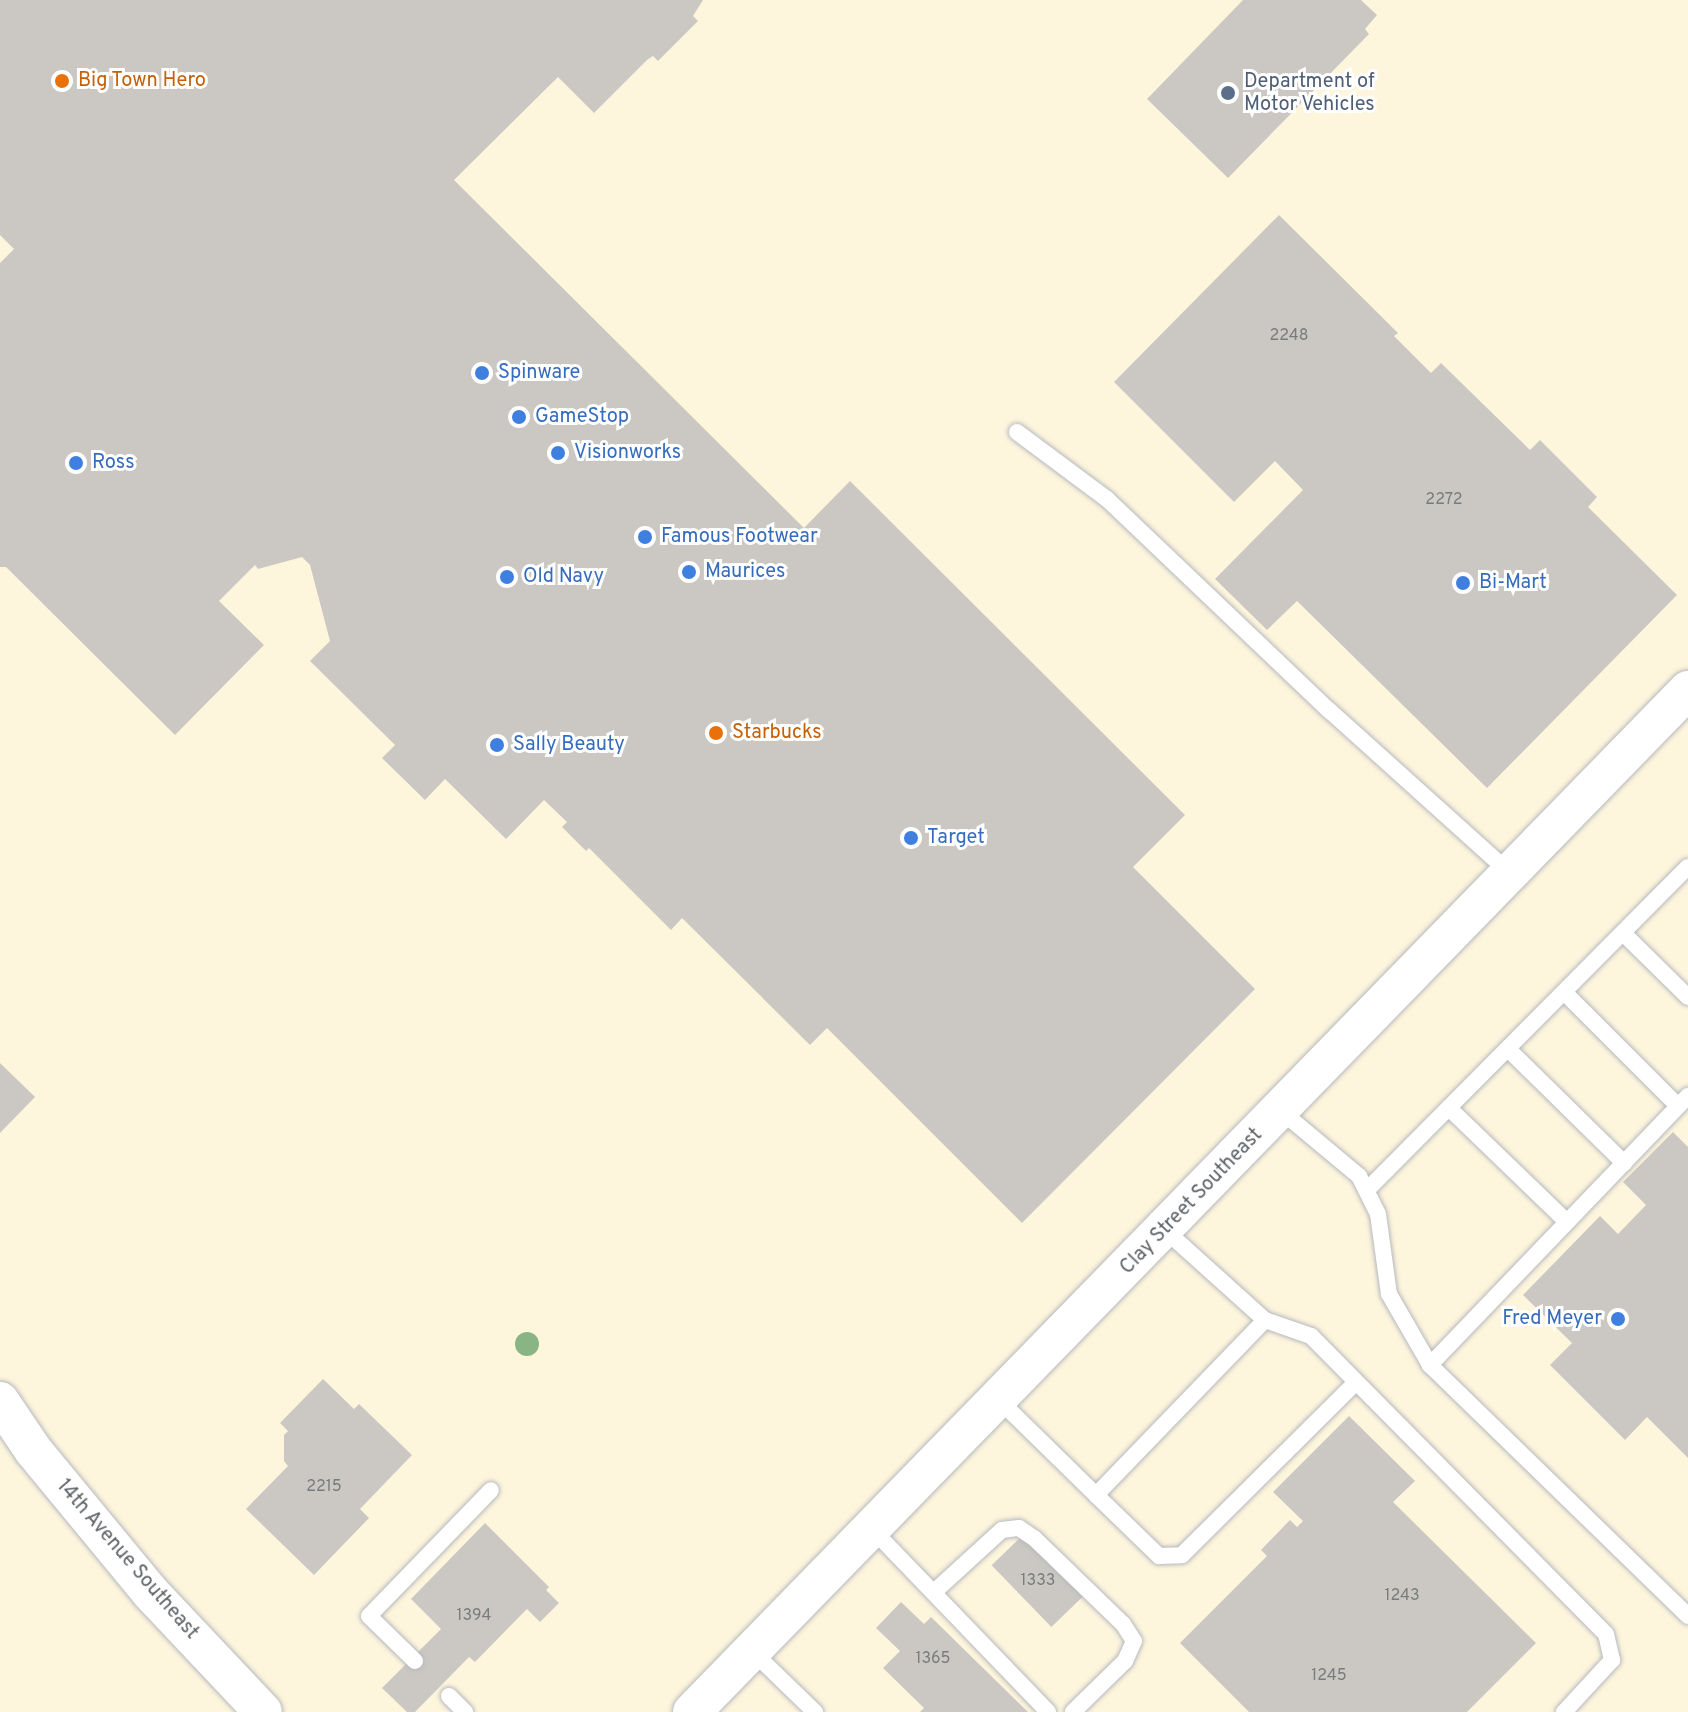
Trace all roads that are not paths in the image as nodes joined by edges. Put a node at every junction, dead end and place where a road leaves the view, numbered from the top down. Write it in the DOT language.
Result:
graph roads {
  1 [pos="1017,432"];
  2 [pos="1688,690"];
  3 [pos="1686,873"];
  4 [pos="1511,874"];
  5 [pos="1623,933"];
  6 [pos="1564,992"];
  7 [pos="1688,997"];
  8 [pos="1508,1049"];
  9 [pos="1683,1101"];
  10 [pos="1449,1108"];
  11 [pos="1281,1111"];
  12 [pos="1624,1163"];
  13 [pos="1367,1190"];
  14 [pos="1567,1222"];
  15 [pos="1165,1230"];
  16 [pos="1265,1320"];
  17 [pos="1430,1365"];
  18 [pos="1356,1382"];
  19 [pos="999,1400"];
  20 [pos="0,1401"];
  21 [pos="491,1490"];
  22 [pos="1096,1495"];
  23 [pos="872,1529"];
  24 [pos="934,1592"];
  25 [pos="1688,1616"];
  26 [pos="752,1651"];
  27 [pos="415,1661"];
  28 [pos="449,1696"];
  29 [pos="263,1712"];
  30 [pos="465,1712"];
  31 [pos="692,1712"];
  32 [pos="815,1712"];
  33 [pos="1048,1712"];
  34 [pos="1073,1712"];
  35 [pos="1564,1712"];
  1 -- 4 [label="lane"];
  2 -- 4 [label="street, Clay Street Southeast"];
  3 -- 5 [label="lane"];
  4 -- 11 [label="street, Clay Street Southeast"];
  5 -- 6 [label="lane"];
  5 -- 7 [label="lane"];
  6 -- 8 [label="lane"];
  6 -- 9 [label="lane"];
  8 -- 10 [label="lane"];
  8 -- 12 [label="lane"];
  9 -- 12 [label="lane"];
  10 -- 13 [label="lane"];
  10 -- 14 [label="lane"];
  11 -- 13 [label="lane"];
  11 -- 15 [label="street, Clay Street Southeast"];
  12 -- 14 [label="lane"];
  13 -- 17 [label="lane"];
  14 -- 17 [label="lane"];
  15 -- 16 [label="lane"];
  15 -- 19 [label="street, Clay Street Southeast"];
  16 -- 18 [label="lane"];
  16 -- 22 [label="lane"];
  17 -- 25 [label="lane"];
  18 -- 22 [label="lane"];
  18 -- 35 [label="lane"];
  19 -- 22 [label="lane"];
  19 -- 23 [label="street, Clay Street Southeast"];
  20 -- 29 [label="street, 14th Avenue Southeast"];
  21 -- 27 [label="lane"];
  23 -- 24 [label="lane"];
  23 -- 26 [label="street, Clay Street Southeast"];
  24 -- 33 [label="lane"];
  24 -- 34 [label="lane"];
  26 -- 31 [label="street, Clay Street Southeast"];
  26 -- 32 [label="lane"];
  28 -- 30 [label="lane"];
}
